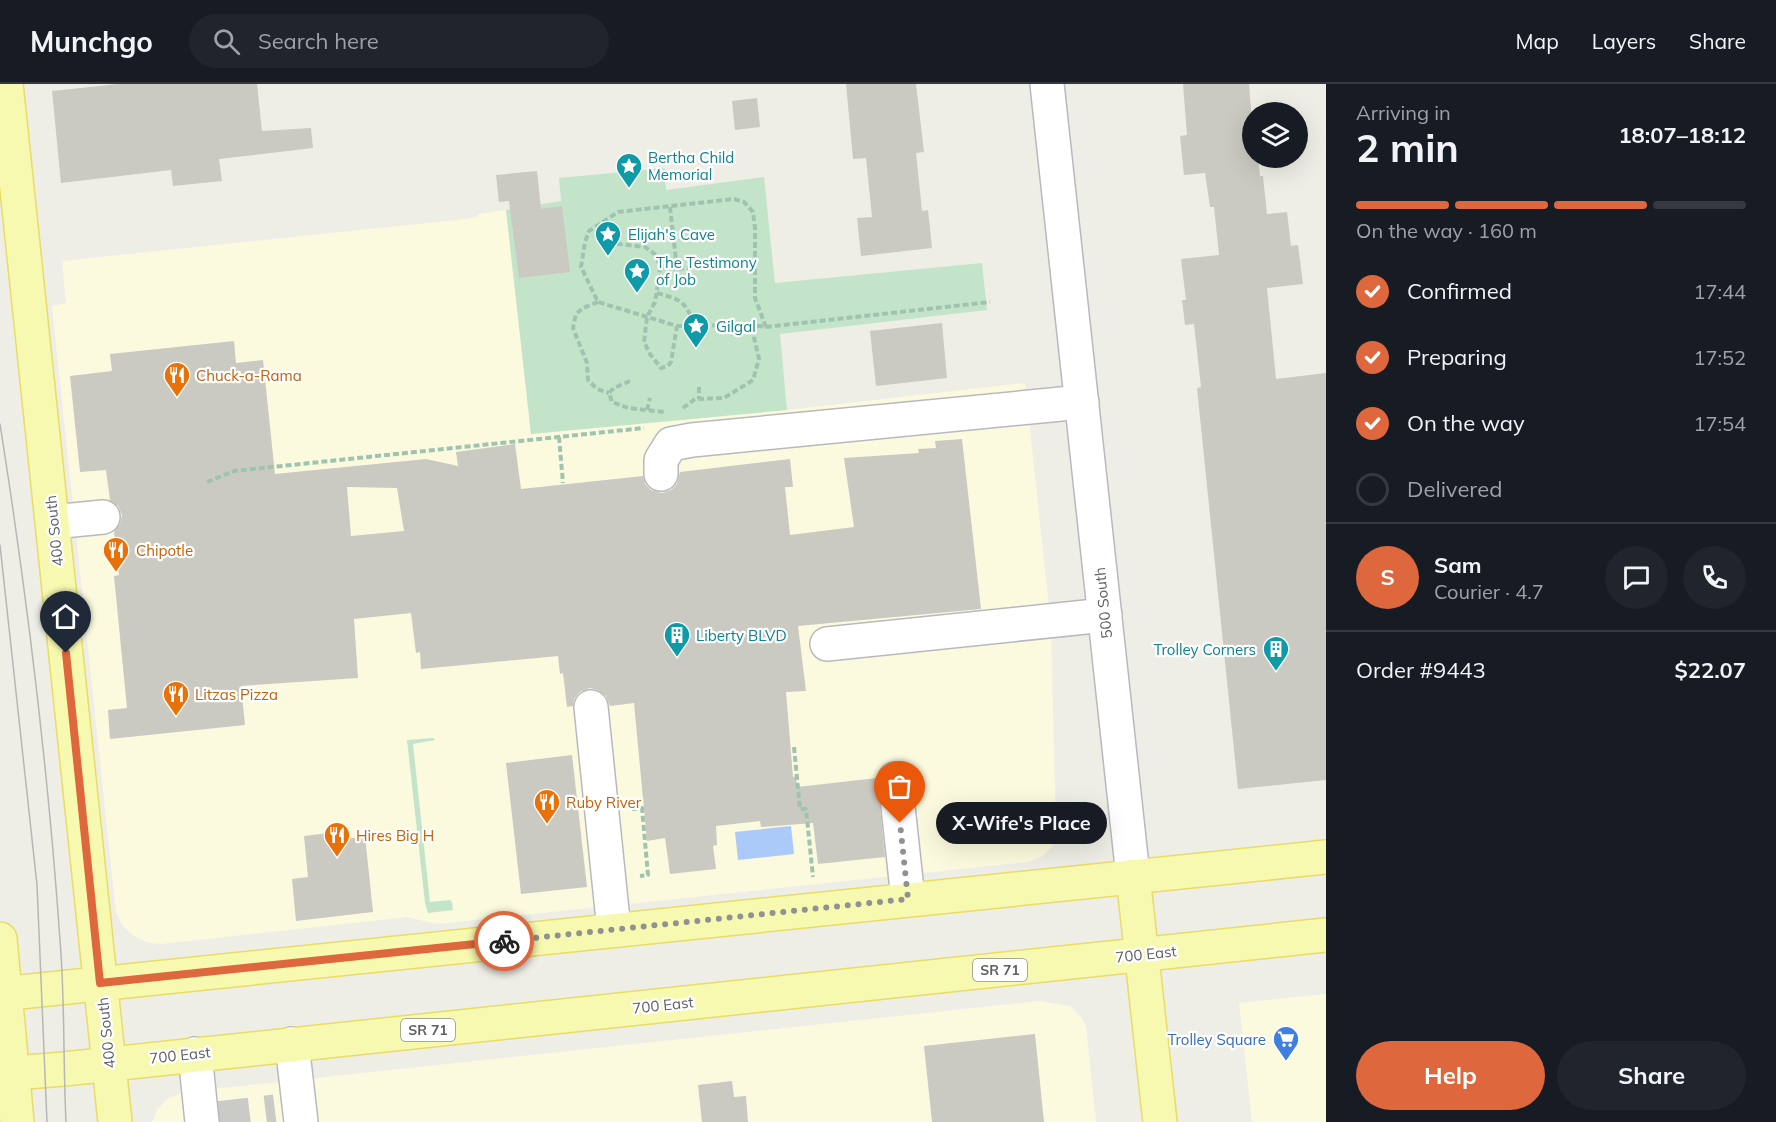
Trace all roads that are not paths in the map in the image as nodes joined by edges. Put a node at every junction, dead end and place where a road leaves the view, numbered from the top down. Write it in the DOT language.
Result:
graph roads {
  1 [pos="6,84"];
  2 [pos="1047,84"];
  3 [pos="1082,402"];
  4 [pos="661,474"];
  5 [pos="103,517"];
  6 [pos="53,522"];
  7 [pos="1105,615"];
  8 [pos="827,644"];
  9 [pos="591,707"];
  10 [pos="895,779"];
  11 [pos="1326,857"];
  12 [pos="1133,876"];
  13 [pos="908,899"];
  14 [pos="614,930"];
  15 [pos="1326,935"];
  16 [pos="0,939"];
  17 [pos="1141,954"];
  18 [pos="100,983"];
  19 [pos="3,994"];
  20 [pos="292,1044"];
  21 [pos="195,1054"];
  22 [pos="109,1063"];
  23 [pos="6,1073"];
  24 [pos="292,1114"];
  25 [pos="207,1120"];
  26 [pos="17,1122"];
  27 [pos="115,1122"];
  28 [pos="1160,1122"];
  1 -- 6 [label="main road, 400 South"];
  2 -- 3 [label="street, 500 South"];
  3 -- 4 [label="street"];
  3 -- 7 [label="street, 500 South"];
  5 -- 6 [label="street"];
  6 -- 18 [label="main road, 400 South"];
  7 -- 8 [label="street"];
  7 -- 12 [label="street, 500 South"];
  9 -- 14 [label="street"];
  10 -- 13 [label="street"];
  11 -- 12 [label="main road"];
  12 -- 13 [label="main road"];
  12 -- 17 [label="main road, 500 South"];
  13 -- 14 [label="main road"];
  14 -- 18 [label="main road"];
  15 -- 17 [label="main road, 700 East / SR 71"];
  16 -- 19 [label="main road"];
  17 -- 20 [label="main road, 700 East / SR 71"];
  17 -- 28 [label="main road, 500 South"];
  18 -- 19 [label="main road"];
  18 -- 22 [label="main road, 400 South"];
  19 -- 23 [label="main road"];
  20 -- 21 [label="main road, 700 East / SR 71"];
  20 -- 24 [label="street"];
  21 -- 22 [label="main road, 700 East / SR 71"];
  21 -- 25 [label="street"];
  22 -- 23 [label="main road, 700 East / SR 71"];
  22 -- 27 [label="main road, 400 South"];
  23 -- 26 [label="main road"];
}
